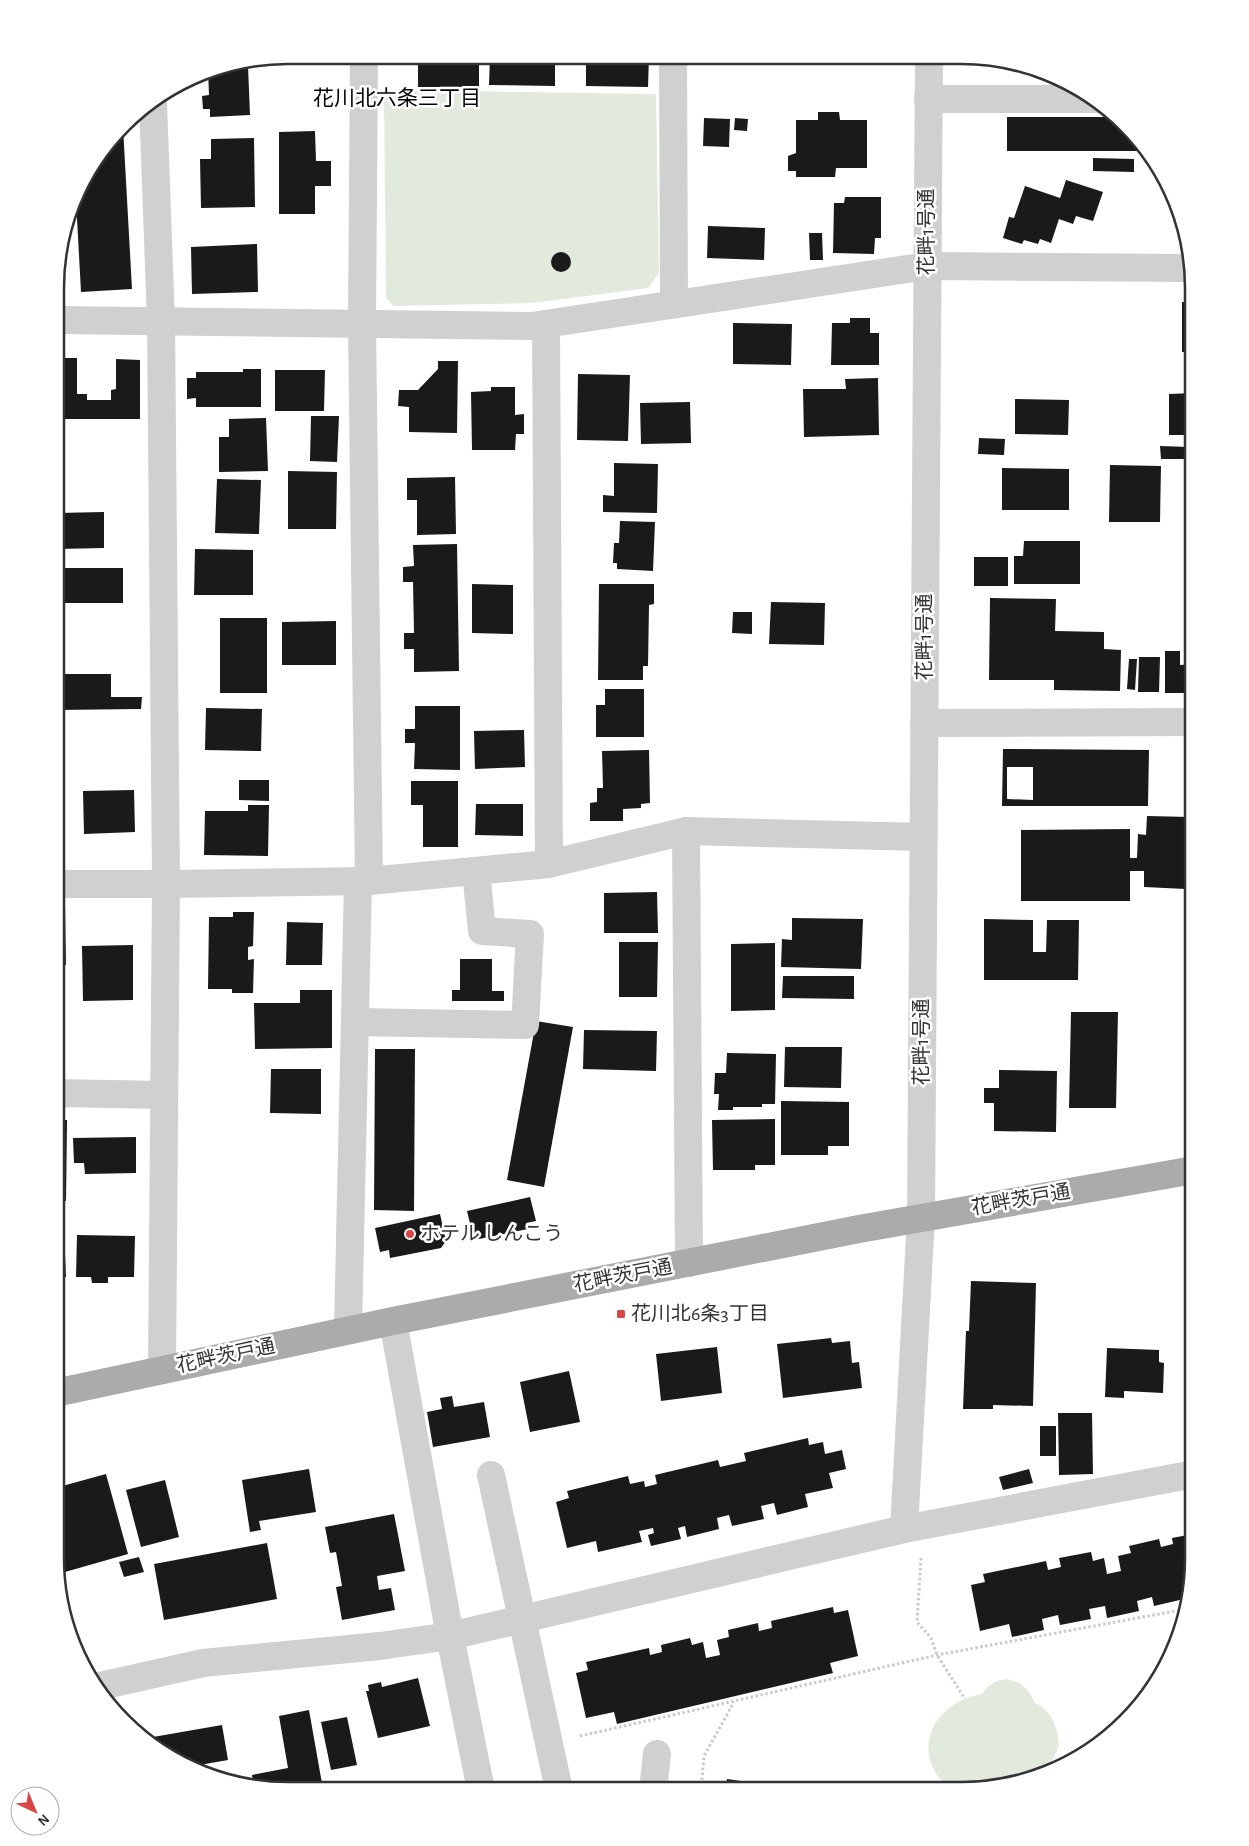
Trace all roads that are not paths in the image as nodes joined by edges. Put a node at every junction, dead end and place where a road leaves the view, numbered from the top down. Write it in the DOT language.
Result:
graph roads {
  1 [pos="364,64"];
  2 [pos="673,64"];
  3 [pos="929,64"];
  4 [pos="928,99"];
  5 [pos="1083,100"];
  6 [pos="153,109"];
  7 [pos="927,266"];
  8 [pos="1184,268"];
  9 [pos="674,304"];
  10 [pos="64,320"];
  11 [pos="161,322"];
  12 [pos="362,324"];
  13 [pos="546,324"];
  14 [pos="1185,722"];
  15 [pos="924,723"];
  16 [pos="686,831"];
  17 [pos="923,836"];
  18 [pos="549,864"];
  19 [pos="476,871"];
  20 [pos="363,881"];
  21 [pos="64,884"];
  22 [pos="166,884"];
  23 [pos="355,1022"];
  24 [pos="64,1093"];
  25 [pos="164,1095"];
  26 [pos="1185,1172"];
  27 [pos="921,1218"];
  28 [pos="689,1263"];
  29 [pos="394,1320"];
  30 [pos="348,1330"];
  31 [pos="162,1370"];
  32 [pos="64,1391"];
  33 [pos="491,1475"];
  34 [pos="1185,1476"];
  35 [pos="914,1527"];
  36 [pos="522,1619"];
  37 [pos="450,1636"];
  38 [pos="104,1685"];
  39 [pos="657,1754"];
  40 [pos="479,1782"];
  41 [pos="557,1782"];
  42 [pos="654,1782"];
  1 -- 12 [label="street"];
  2 -- 9 [label="street"];
  3 -- 4 [label="street, 花畔1号通"];
  4 -- 5 [label="street"];
  4 -- 7 [label="street, 花畔1号通"];
  6 -- 11 [label="street"];
  7 -- 8 [label="street"];
  7 -- 9 [label="street"];
  7 -- 15 [label="street, 花畔1号通"];
  9 -- 13 [label="street"];
  10 -- 11 [label="street"];
  11 -- 12 [label="street"];
  11 -- 22 [label="street"];
  12 -- 13 [label="street"];
  12 -- 20 [label="street"];
  13 -- 18 [label="street"];
  14 -- 15 [label="street"];
  15 -- 17 [label="street, 花畔1号通"];
  16 -- 17 [label="street"];
  16 -- 18 [label="street"];
  16 -- 28 [label="street"];
  17 -- 27 [label="street, 花畔1号通"];
  18 -- 19 [label="street"];
  19 -- 20 [label="street"];
  19 -- 23 [label="street"];
  20 -- 22 [label="street"];
  20 -- 23 [label="street"];
  21 -- 22 [label="street"];
  22 -- 25 [label="street"];
  23 -- 30 [label="street"];
  24 -- 25 [label="street"];
  25 -- 31 [label="street"];
  26 -- 27 [label="main road, 花畔茨戸通"];
  27 -- 28 [label="main road, 花畔茨戸通"];
  27 -- 35 [label="street, 花畔1号通"];
  28 -- 29 [label="main road, 花畔茨戸通"];
  29 -- 30 [label="main road, 花畔茨戸通"];
  29 -- 37 [label="street"];
  30 -- 31 [label="main road, 花畔茨戸通"];
  31 -- 32 [label="main road, 花畔茨戸通"];
  33 -- 36 [label="street"];
  34 -- 35 [label="street"];
  35 -- 36 [label="street"];
  36 -- 37 [label="street"];
  36 -- 41 [label="street"];
  37 -- 38 [label="street"];
  37 -- 40 [label="street"];
  39 -- 42 [label="street"];
}
